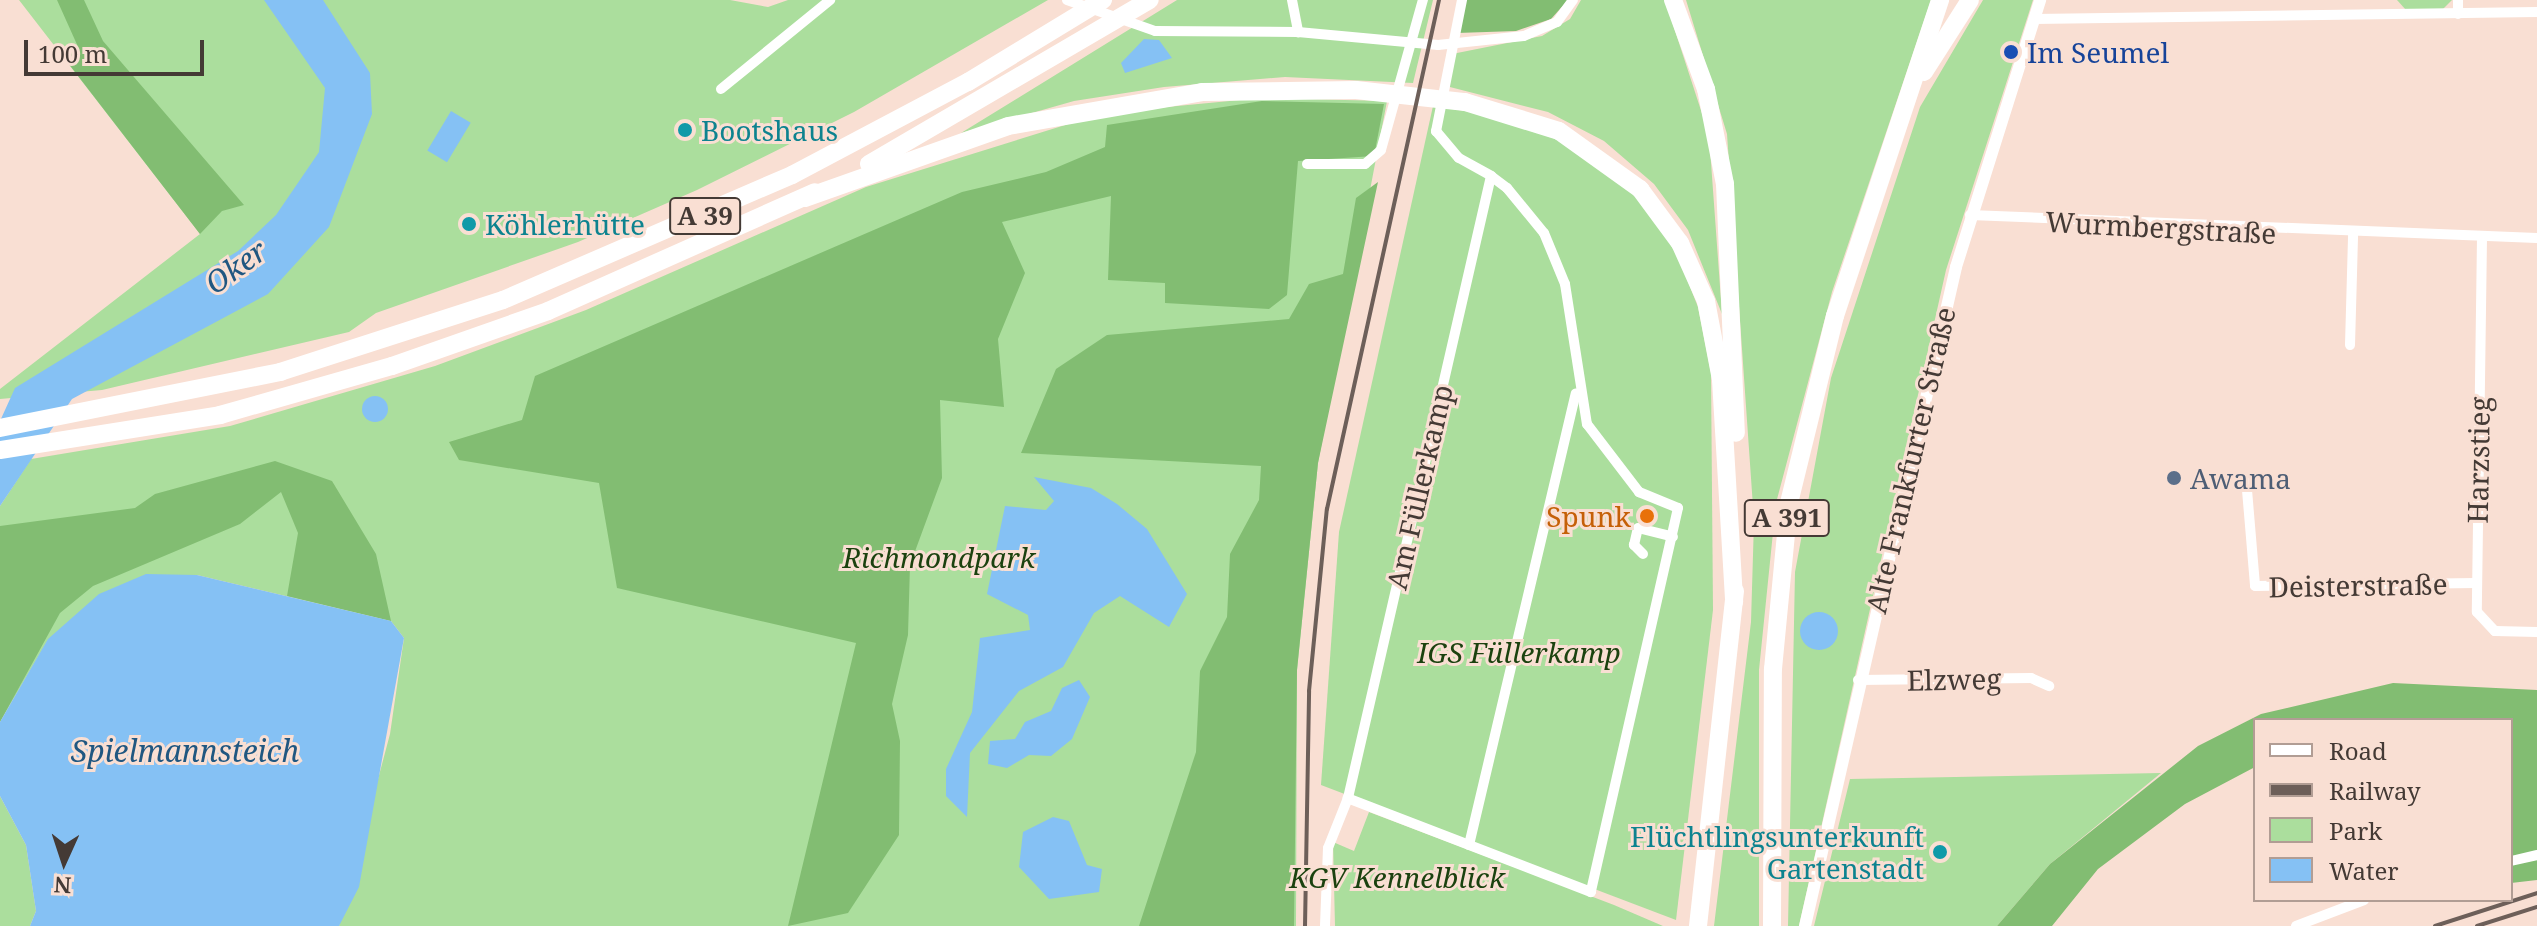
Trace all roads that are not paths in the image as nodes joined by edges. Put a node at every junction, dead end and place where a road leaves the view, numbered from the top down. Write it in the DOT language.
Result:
graph roads {
  1 [pos="830,0"];
  2 [pos="1067,0"];
  3 [pos="1103,0"];
  4 [pos="1150,0"];
  5 [pos="1292,0"];
  6 [pos="1423,0"];
  7 [pos="1462,0"];
  8 [pos="1573,0"];
  9 [pos="1673,0"];
  10 [pos="1940,0"];
  11 [pos="1970,0"];
  12 [pos="2040,0"];
  13 [pos="2390,0"];
  14 [pos="2458,0"];
  15 [pos="2537,12"];
  16 [pos="2458,14"];
  17 [pos="2391,15"];
  18 [pos="2034,19"];
  19 [pos="1298,32"];
  20 [pos="721,89"];
  21 [pos="1898,125"];
  22 [pos="1307,164"];
  23 [pos="1491,176"];
  24 [pos="805,198"];
  25 [pos="1970,215"];
  26 [pos="2353,235"];
  27 [pos="2482,238"];
  28 [pos="2537,238"];
  29 [pos="2350,345"];
  30 [pos="1577,391"];
  31 [pos="5,426"];
  32 [pos="3,450"];
  33 [pos="2246,478"];
  34 [pos="1673,537"];
  35 [pos="1643,554"];
  36 [pos="2476,583"];
  37 [pos="1734,602"];
  38 [pos="2537,632"];
  39 [pos="1858,680"];
  40 [pos="2049,686"];
  41 [pos="1348,798"];
  42 [pos="1469,845"];
  43 [pos="2537,855"];
  44 [pos="2513,861"];
  45 [pos="2359,902"];
  46 [pos="1325,926"];
  47 [pos="1698,926"];
  48 [pos="1772,926"];
  49 [pos="1805,926"];
  50 [pos="2296,926"];
  1 -- 20 [label="street"];
  2 -- 19 [label="street"];
  3 -- 31 [label="highway, A 39"];
  4 -- 24 [label="highway, A 39"];
  5 -- 19 [label="street"];
  6 -- 22 [label="street"];
  7 -- 23 [label="street"];
  8 -- 19 [label="street"];
  9 -- 37 [label="highway, A 391"];
  10 -- 21 [label="highway"];
  11 -- 21 [label="highway, A 391"];
  12 -- 18 [label="street, Alte Frankfurter Straße"];
  13 -- 17 [label="street"];
  14 -- 16 [label="street"];
  15 -- 16 [label="street"];
  16 -- 17 [label="street"];
  17 -- 18 [label="street"];
  18 -- 25 [label="street, Alte Frankfurter Straße"];
  21 -- 48 [label="highway, A 391"];
  23 -- 30 [label="street"];
  23 -- 41 [label="street, Am Füllerkamp"];
  24 -- 32 [label="highway, A 39"];
  24 -- 37 [label="highway"];
  25 -- 26 [label="street, Wurmbergstraße"];
  25 -- 39 [label="street, Alte Frankfurter Straße"];
  26 -- 27 [label="street, Wurmbergstraße"];
  26 -- 29 [label="street"];
  27 -- 28 [label="street, Wurmbergstraße"];
  27 -- 36 [label="street, Harzstieg"];
  30 -- 34 [label="street"];
  30 -- 42 [label="street"];
  33 -- 36 [label="street, Deisterstraße"];
  34 -- 35 [label="street"];
  34 -- 42 [label="street"];
  36 -- 38 [label="street, Harzstieg"];
  37 -- 47 [label="highway, A 391"];
  39 -- 40 [label="street, Elzweg"];
  39 -- 49 [label="street, Alte Frankfurter Straße"];
  41 -- 42 [label="street"];
  41 -- 46 [label="street, Am Füllerkamp"];
  43 -- 44 [label="street"];
  45 -- 50 [label="street"];
}
